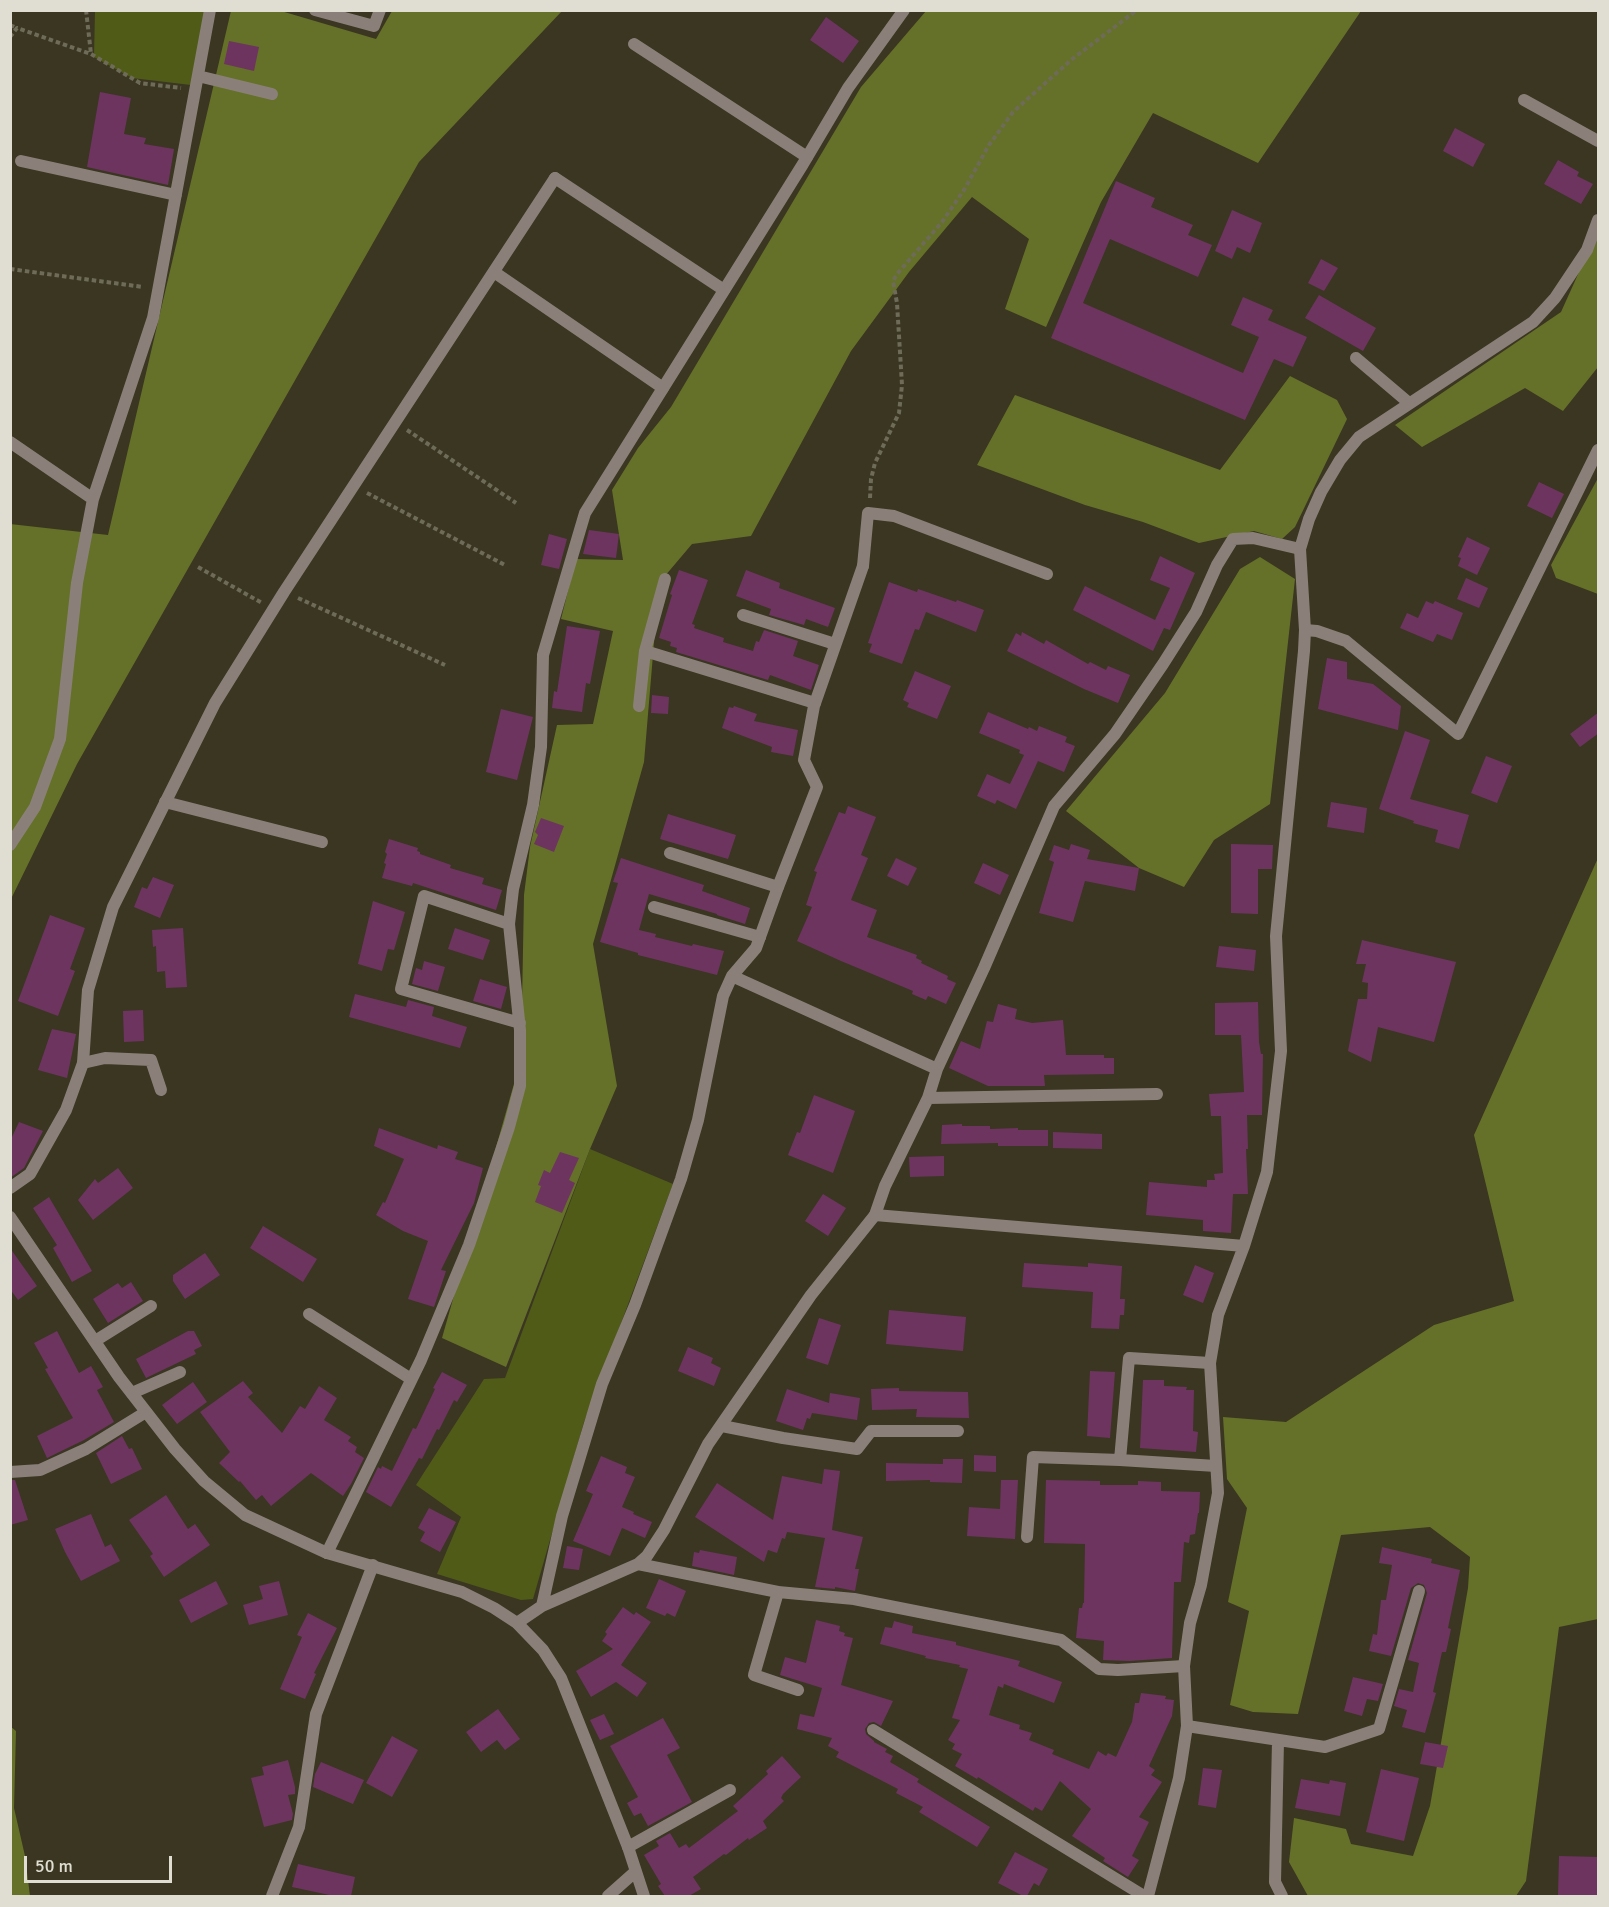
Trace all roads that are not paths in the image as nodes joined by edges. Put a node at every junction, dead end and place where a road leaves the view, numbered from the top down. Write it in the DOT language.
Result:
graph roads {
  1 [pos="210,10"];
  2 [pos="315,10"];
  3 [pos="380,10"];
  4 [pos="904,10"];
  5 [pos="634,44"];
  6 [pos="198,76"];
  7 [pos="272,94"];
  8 [pos="1524,100"];
  9 [pos="1599,141"];
  10 [pos="807,157"];
  11 [pos="21,161"];
  12 [pos="176,195"];
  13 [pos="1599,220"];
  14 [pos="494,272"];
  15 [pos="724,290"];
  16 [pos="1356,358"];
  17 [pos="663,388"];
  18 [pos="1409,403"];
  19 [pos="10,442"];
  20 [pos="1599,450"];
  21 [pos="93,499"];
  22 [pos="1300,549"];
  23 [pos="1047,574"];
  24 [pos="665,579"];
  25 [pos="743,615"];
  26 [pos="1305,630"];
  27 [pos="835,644"];
  28 [pos="645,651"];
  29 [pos="815,703"];
  30 [pos="639,706"];
  31 [pos="165,802"];
  32 [pos="322,842"];
  33 [pos="10,844"];
  34 [pos="670,853"];
  35 [pos="778,887"];
  36 [pos="654,907"];
  37 [pos="509,924"];
  38 [pos="760,937"];
  39 [pos="732,976"];
  40 [pos="520,1023"];
  41 [pos="83,1064"];
  42 [pos="936,1069"];
  43 [pos="161,1090"];
  44 [pos="1157,1094"];
  45 [pos="928,1098"];
  46 [pos="10,1188"];
  47 [pos="875,1215"];
  48 [pos="10,1217"];
  49 [pos="1244,1246"];
  50 [pos="151,1306"];
  51 [pos="309,1314"];
  52 [pos="95,1341"];
  53 [pos="1210,1363"];
  54 [pos="180,1372"];
  55 [pos="411,1379"];
  56 [pos="132,1393"];
  57 [pos="146,1412"];
  58 [pos="722,1426"];
  59 [pos="958,1431"];
  60 [pos="1120,1460"];
  61 [pos="1216,1466"];
  62 [pos="10,1472"];
  63 [pos="1027,1537"];
  64 [pos="327,1553"];
  65 [pos="638,1564"];
  66 [pos="373,1565"];
  67 [pos="1419,1591"];
  68 [pos="778,1592"];
  69 [pos="542,1606"];
  70 [pos="517,1623"];
  71 [pos="1184,1666"];
  72 [pos="798,1690"];
  73 [pos="1187,1726"];
  74 [pos="873,1730"];
  75 [pos="1278,1741"];
  76 [pos="730,1790"];
  77 [pos="628,1847"];
  78 [pos="635,1872"];
  79 [pos="272,1896"];
  80 [pos="608,1896"];
  81 [pos="644,1896"];
  82 [pos="1146,1896"];
  83 [pos="1282,1896"];
  1 -- 6 [label="street"];
  2 -- 3 [label="street"];
  4 -- 10 [label="street"];
  5 -- 10 [label="street"];
  6 -- 7 [label="street"];
  6 -- 12 [label="street"];
  8 -- 9 [label="street"];
  10 -- 15 [label="street"];
  11 -- 12 [label="street"];
  12 -- 21 [label="street"];
  13 -- 18 [label="street"];
  14 -- 15 [label="street"];
  14 -- 17 [label="street"];
  14 -- 31 [label="street"];
  15 -- 17 [label="street"];
  16 -- 18 [label="street"];
  17 -- 37 [label="street"];
  18 -- 22 [label="street"];
  19 -- 21 [label="street"];
  20 -- 26 [label="street"];
  21 -- 33 [label="street"];
  22 -- 26 [label="street"];
  22 -- 42 [label="street"];
  23 -- 27 [label="street"];
  24 -- 28 [label="street"];
  25 -- 27 [label="street"];
  26 -- 49 [label="street"];
  27 -- 29 [label="street"];
  28 -- 29 [label="street"];
  28 -- 30 [label="street"];
  29 -- 35 [label="street"];
  31 -- 32 [label="street"];
  31 -- 41 [label="street"];
  34 -- 35 [label="street"];
  35 -- 38 [label="street"];
  36 -- 38 [label="street"];
  37 -- 40 [label="street"];
  37 -- 40 [label="street"];
  38 -- 39 [label="street"];
  39 -- 42 [label="street"];
  39 -- 69 [label="street"];
  40 -- 55 [label="street"];
  41 -- 43 [label="street"];
  41 -- 46 [label="street"];
  42 -- 45 [label="street"];
  44 -- 45 [label="street"];
  45 -- 47 [label="street"];
  47 -- 49 [label="street"];
  47 -- 58 [label="street"];
  48 -- 52 [label="street"];
  49 -- 53 [label="street"];
  50 -- 52 [label="street"];
  51 -- 55 [label="street"];
  52 -- 56 [label="street"];
  53 -- 60 [label="street"];
  53 -- 61 [label="street"];
  54 -- 56 [label="street"];
  55 -- 64 [label="street"];
  56 -- 57 [label="street"];
  57 -- 62 [label="street"];
  57 -- 64 [label="street"];
  58 -- 59 [label="street"];
  58 -- 65 [label="street"];
  60 -- 61 [label="street"];
  60 -- 63 [label="street"];
  61 -- 71 [label="street"];
  64 -- 66 [label="street"];
  65 -- 68 [label="street"];
  65 -- 69 [label="street"];
  66 -- 70 [label="street"];
  66 -- 79 [label="street"];
  67 -- 75 [label="street"];
  68 -- 71 [label="street"];
  68 -- 72 [label="street"];
  69 -- 70 [label="street"];
  70 -- 77 [label="street"];
  71 -- 73 [label="street"];
  73 -- 75 [label="street"];
  73 -- 82 [label="street"];
  74 -- 82 [label="street"];
  75 -- 83 [label="street"];
  76 -- 77 [label="street"];
  77 -- 78 [label="street"];
  78 -- 80 [label="street"];
  78 -- 81 [label="street"];
}
